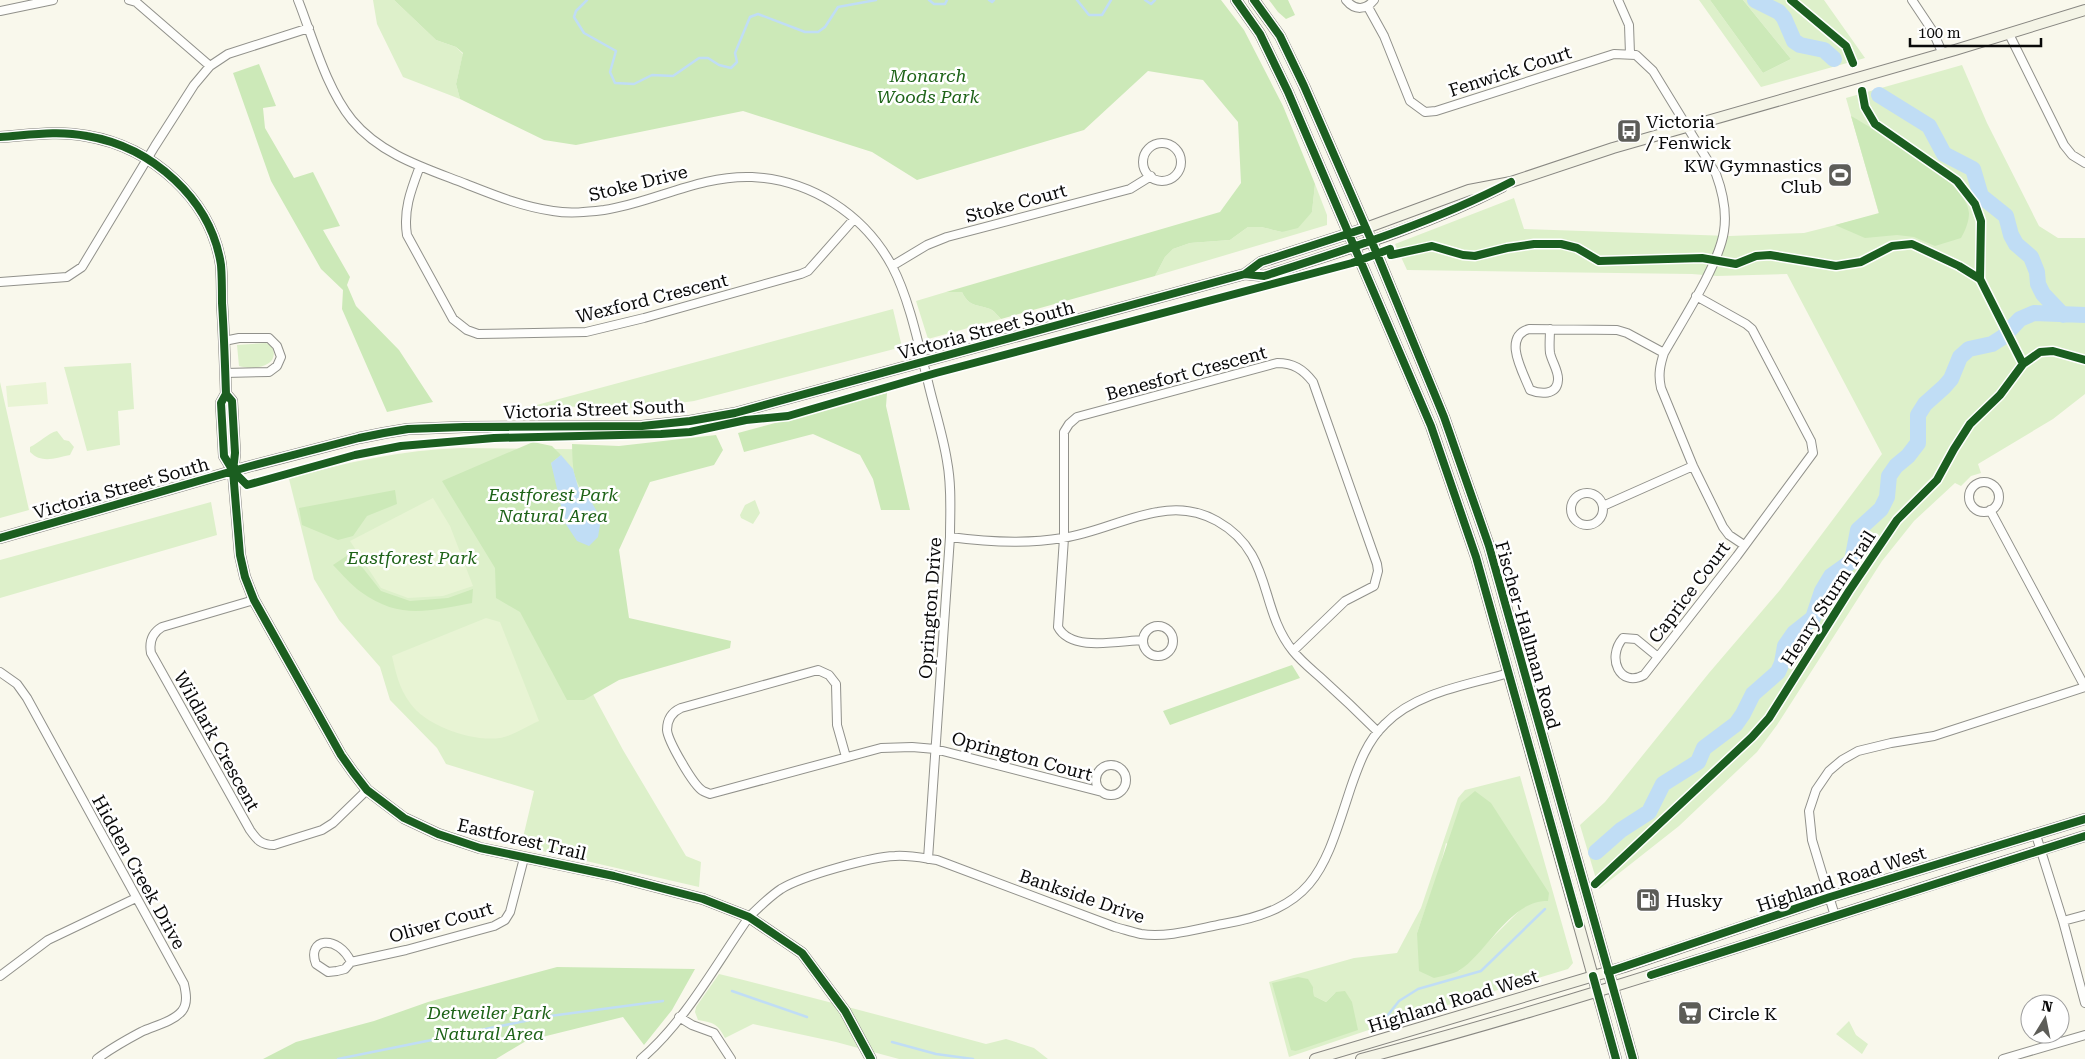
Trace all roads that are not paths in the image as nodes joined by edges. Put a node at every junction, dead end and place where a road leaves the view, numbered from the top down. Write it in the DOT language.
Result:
graph roads {
  1 [pos="53,0"];
  2 [pos="129,0"];
  3 [pos="298,0"];
  4 [pos="1236,0"];
  5 [pos="1254,0"];
  6 [pos="1346,0"];
  7 [pos="1374,0"];
  8 [pos="1618,0"];
  9 [pos="1912,0"];
  10 [pos="1368,7"];
  11 [pos="0,10"];
  12 [pos="2085,10"];
  13 [pos="309,28"];
  14 [pos="2009,34"];
  15 [pos="1630,54"];
  16 [pos="1943,54"];
  17 [pos="210,66"];
  18 [pos="1688,126"];
  19 [pos="0,137"];
  20 [pos="147,159"];
  21 [pos="2085,163"];
  22 [pos="420,166"];
  23 [pos="1151,176"];
  24 [pos="1511,182"];
  25 [pos="854,219"];
  26 [pos="1366,228"];
  27 [pos="1349,234"];
  28 [pos="1372,242"];
  29 [pos="1355,247"];
  30 [pos="892,266"];
  31 [pos="1245,274"];
  32 [pos="0,282"];
  33 [pos="1696,296"];
  34 [pos="1550,329"];
  35 [pos="224,341"];
  36 [pos="1664,353"];
  37 [pos="923,362"];
  38 [pos="225,373"];
  39 [pos="1693,466"];
  40 [pos="232,471"];
  41 [pos="1603,506"];
  42 [pos="1990,510"];
  43 [pos="950,537"];
  44 [pos="0,538"];
  45 [pos="1064,538"];
  46 [pos="1744,545"];
  47 [pos="254,600"];
  48 [pos="1142,640"];
  49 [pos="1293,651"];
  50 [pos="1658,657"];
  51 [pos="0,672"];
  52 [pos="1509,673"];
  53 [pos="2085,687"];
  54 [pos="1378,732"];
  55 [pos="935,749"];
  56 [pos="846,757"];
  57 [pos="367,790"];
  58 [pos="1102,792"];
  59 [pos="2085,819"];
  60 [pos="2036,835"];
  61 [pos="2085,836"];
  62 [pos="2040,850"];
  63 [pos="524,858"];
  64 [pos="928,859"];
  65 [pos="1830,897"];
  66 [pos="136,898"];
  67 [pos="2085,915"];
  68 [pos="1835,916"];
  69 [pos="749,917"];
  70 [pos="2064,921"];
  71 [pos="351,962"];
  72 [pos="1608,972"];
  73 [pos="0,976"];
  74 [pos="1593,976"];
  75 [pos="1613,987"];
  76 [pos="1597,992"];
  77 [pos="2085,1003"];
  78 [pos="679,1018"];
  79 [pos="2085,1035"];
  80 [pos="97,1059"];
  81 [pos="641,1059"];
  82 [pos="731,1059"];
  83 [pos="871,1059"];
  84 [pos="1315,1059"];
  85 [pos="1361,1059"];
  86 [pos="1616,1059"];
  87 [pos="1633,1059"];
  88 [pos="2003,1059"];
  1 -- 11 [label="street"];
  2 -- 17 [label="street"];
  3 -- 13 [label="street, Stoke Drive"];
  4 -- 27 [label="main road, Fischer-Hallman Road"];
  5 -- 26 [label="main road, Fischer-Hallman Road"];
  6 -- 10 [label="street"];
  7 -- 10 [label="street"];
  8 -- 15 [label="street"];
  9 -- 16 [label="street"];
  10 -- 15 [label="street, Fenwick Court"];
  12 -- 14 [label="main road, Victoria Street South"];
  13 -- 17 [label="street"];
  13 -- 22 [label="street, Stoke Drive"];
  14 -- 16 [label="main road, Victoria Street South"];
  14 -- 21 [label="street"];
  15 -- 18 [label="street"];
  16 -- 18 [label="main road, Victoria Street South"];
  17 -- 20 [label="street"];
  18 -- 24 [label="main road, Victoria Street South"];
  18 -- 33 [label="street"];
  19 -- 20 [label="main road, Eastforest Trail"];
  20 -- 32 [label="street"];
  20 -- 35 [label="main road, Eastforest Trail"];
  22 -- 25 [label="street, Stoke Drive"];
  22 -- 25 [label="street, Wexford Crescent"];
  23 -- 23 [label="street, Stoke Court"];
  23 -- 30 [label="street, Stoke Court"];
  24 -- 26 [label="main road, Victoria Street South"];
  24 -- 28 [label="main road, Victoria Street South"];
  25 -- 30 [label="street, Stoke Drive"];
  26 -- 27 [label="main road, Victoria Street South"];
  26 -- 28 [label="main road, Fischer-Hallman Road"];
  27 -- 29 [label="main road, Fischer-Hallman Road"];
  27 -- 31 [label="main road, Victoria Street South"];
  28 -- 29 [label="main road, Victoria Street South"];
  28 -- 72 [label="main road, Fischer-Hallman Road"];
  29 -- 31 [label="main road, Victoria Street South"];
  29 -- 52 [label="main road, Fischer-Hallman Road"];
  30 -- 37 [label="street, Stoke Drive"];
  31 -- 37 [label="main road, Victoria Street South"];
  33 -- 36 [label="street"];
  33 -- 46 [label="street, Caprice Court"];
  34 -- 34 [label="street"];
  34 -- 36 [label="street"];
  35 -- 38 [label="main road, Eastforest Trail"];
  35 -- 38 [label="street"];
  36 -- 39 [label="street"];
  37 -- 40 [label="main road, Victoria Street South"];
  37 -- 43 [label="street, Oprington Drive"];
  38 -- 40 [label="main road, Eastforest Trail"];
  39 -- 41 [label="street"];
  39 -- 46 [label="street"];
  40 -- 44 [label="main road, Victoria Street South"];
  40 -- 47 [label="main road, Eastforest Trail"];
  41 -- 41 [label="street"];
  42 -- 53 [label="street"];
  43 -- 45 [label="street"];
  43 -- 55 [label="street, Oprington Drive"];
  45 -- 48 [label="street, Benesfort Crescent"];
  45 -- 49 [label="street"];
  45 -- 49 [label="street, Benesfort Crescent"];
  46 -- 50 [label="street, Caprice Court"];
  47 -- 57 [label="main road, Eastforest Trail"];
  47 -- 57 [label="street, Wildlark Crescent"];
  48 -- 48 [label="street"];
  49 -- 54 [label="street"];
  50 -- 50 [label="street, Caprice Court"];
  51 -- 66 [label="street, Hidden Creek Drive"];
  52 -- 54 [label="street, Bankside Drive"];
  52 -- 74 [label="main road, Fischer-Hallman Road"];
  53 -- 65 [label="street"];
  54 -- 64 [label="street, Bankside Drive"];
  55 -- 56 [label="street, Oprington Court"];
  55 -- 58 [label="street, Oprington Court"];
  55 -- 64 [label="street, Oprington Drive"];
  56 -- 56 [label="street, Oprington Court"];
  57 -- 63 [label="main road, Eastforest Trail"];
  58 -- 58 [label="street, Oprington Court"];
  59 -- 60 [label="main road, Highland Road West"];
  60 -- 62 [label="street"];
  60 -- 65 [label="main road, Highland Road West"];
  61 -- 62 [label="main road, Highland Road West"];
  62 -- 68 [label="main road, Highland Road West"];
  62 -- 70 [label="street"];
  63 -- 69 [label="main road, Eastforest Trail"];
  63 -- 71 [label="street, Oliver Court"];
  64 -- 69 [label="street, Bankside Drive"];
  65 -- 68 [label="street"];
  65 -- 72 [label="main road, Highland Road West"];
  66 -- 73 [label="street"];
  66 -- 80 [label="street, Hidden Creek Drive"];
  67 -- 70 [label="street"];
  68 -- 75 [label="main road, Highland Road West"];
  69 -- 78 [label="street, Bankside Drive"];
  69 -- 83 [label="main road, Eastforest Trail"];
  70 -- 77 [label="street"];
  71 -- 71 [label="street, Oliver Court"];
  72 -- 74 [label="main road, Highland Road West"];
  72 -- 75 [label="main road, Fischer-Hallman Road"];
  74 -- 76 [label="main road, Fischer-Hallman Road"];
  74 -- 84 [label="main road, Highland Road West"];
  75 -- 76 [label="main road, Highland Road West"];
  75 -- 87 [label="main road, Fischer-Hallman Road"];
  76 -- 85 [label="main road, Highland Road West"];
  76 -- 86 [label="main road, Fischer-Hallman Road"];
  78 -- 81 [label="street, Bankside Drive"];
  78 -- 82 [label="street"];
  79 -- 88 [label="street"];
}
